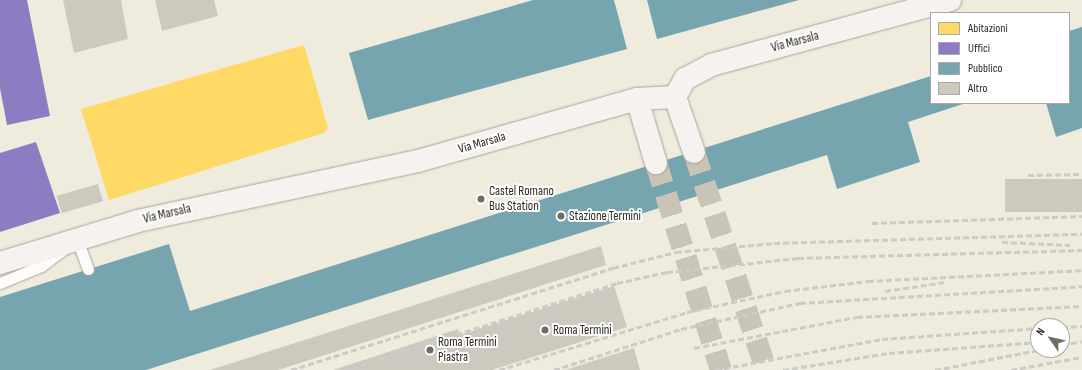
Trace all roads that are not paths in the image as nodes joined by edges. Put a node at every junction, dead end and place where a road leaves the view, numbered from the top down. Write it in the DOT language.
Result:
graph roads {
  1 [pos="950,0"];
  2 [pos="675,97"];
  3 [pos="637,99"];
  4 [pos="694,152"];
  5 [pos="656,163"];
  6 [pos="77,239"];
  7 [pos="0,262"];
  8 [pos="88,269"];
  9 [pos="0,283"];
  1 -- 2 [label="main road, Via Marsala"];
  2 -- 3 [label="main road, Via Marsala"];
  2 -- 4 [label="main road"];
  3 -- 5 [label="main road"];
  3 -- 6 [label="main road, Via Marsala"];
  6 -- 7 [label="main road, Via Marsala"];
  6 -- 8 [label="lane"];
  6 -- 9 [label="lane"];
}
